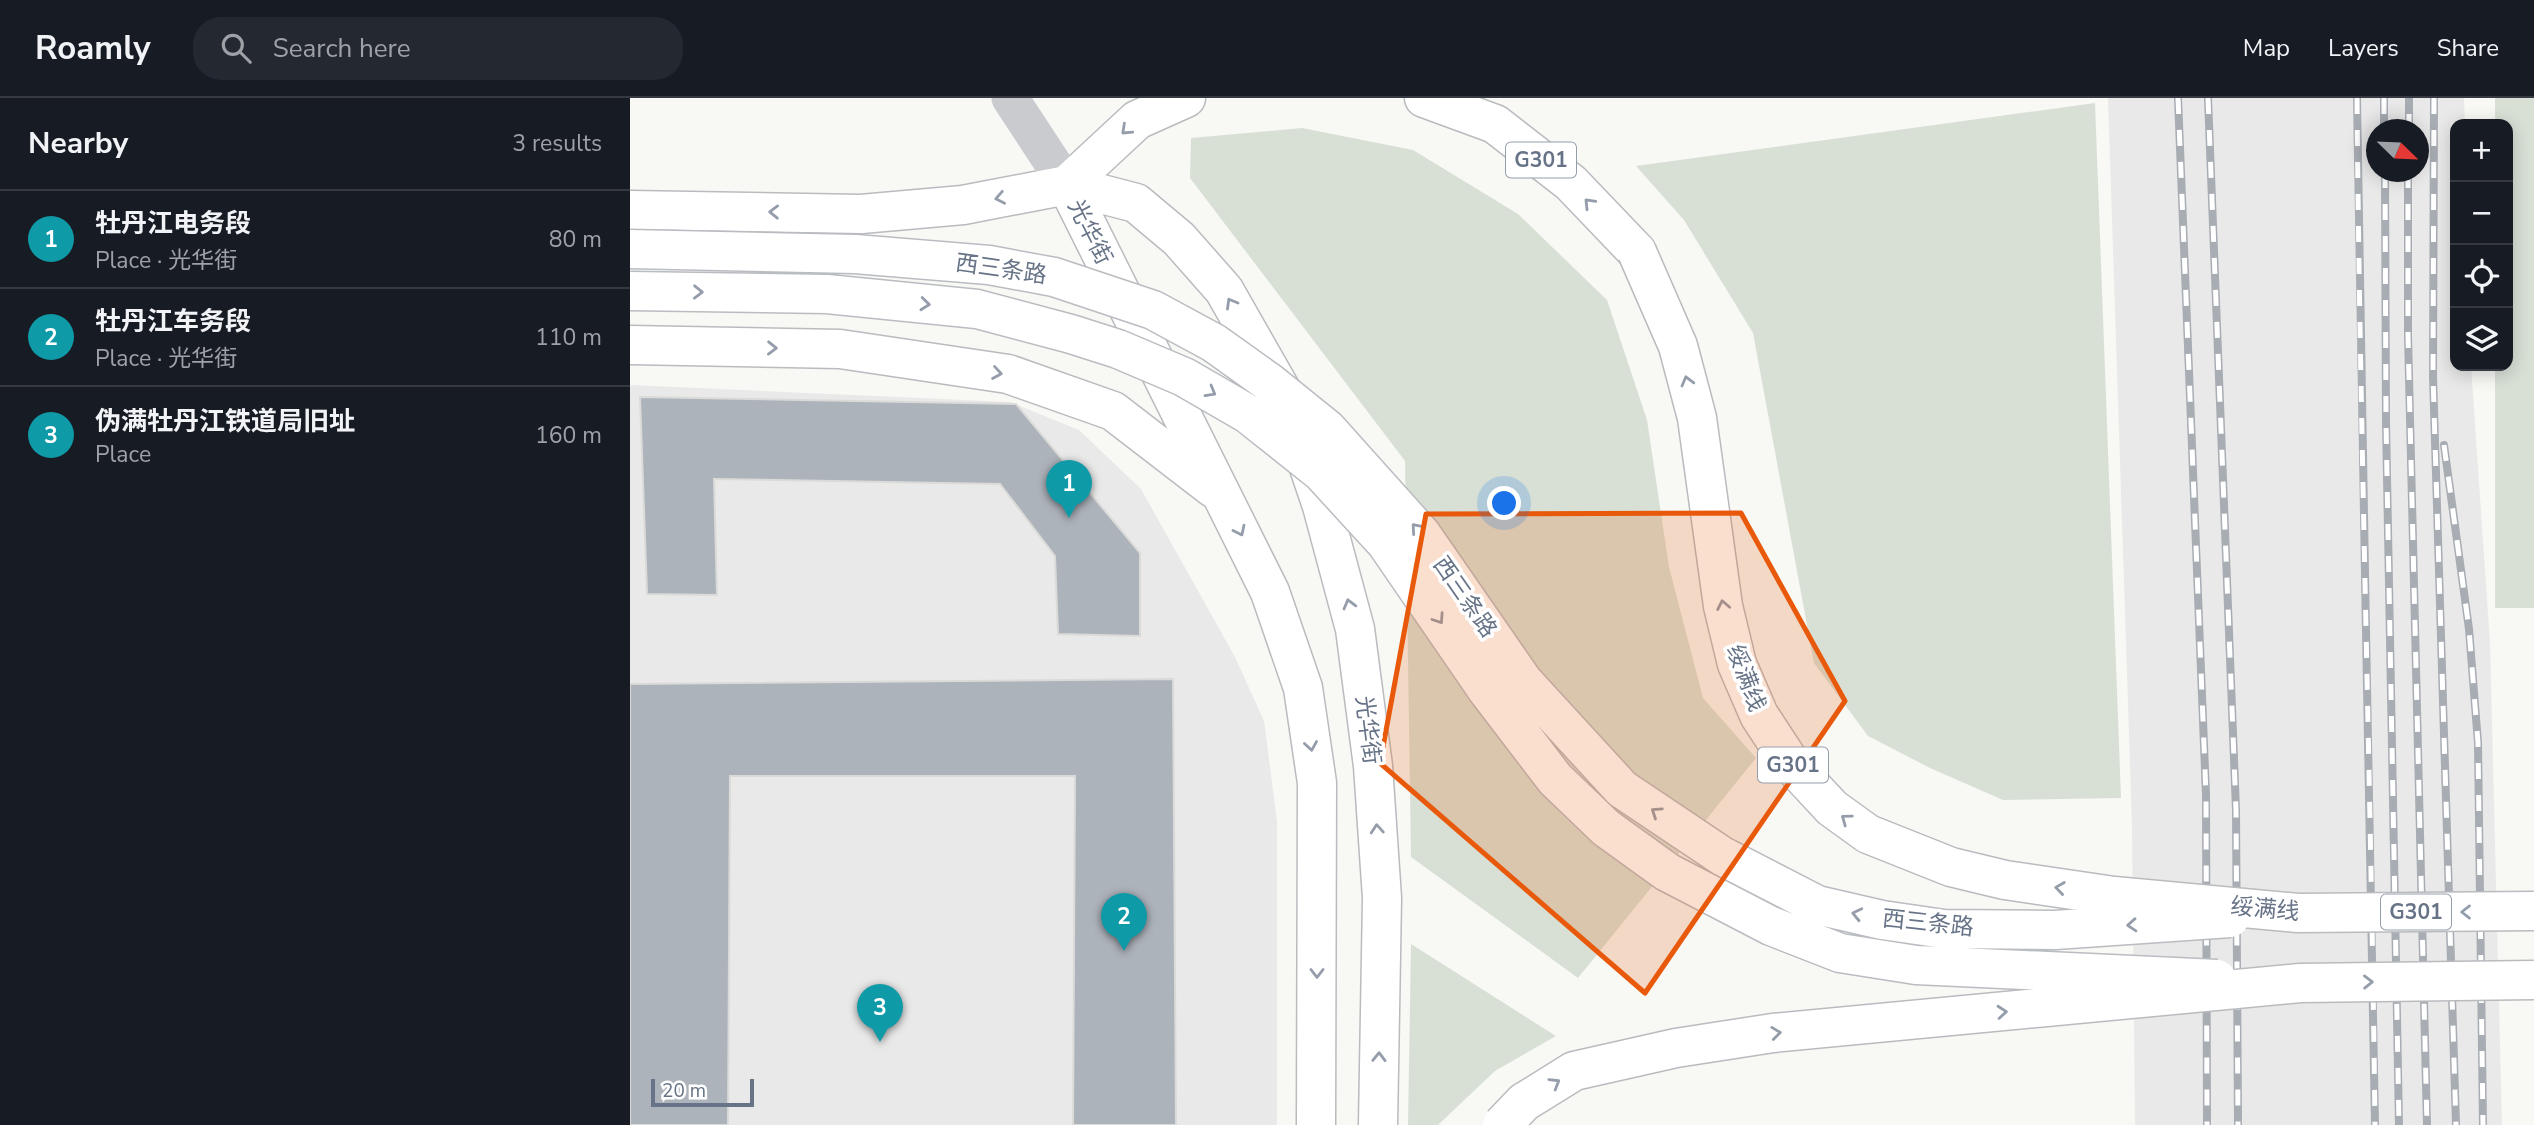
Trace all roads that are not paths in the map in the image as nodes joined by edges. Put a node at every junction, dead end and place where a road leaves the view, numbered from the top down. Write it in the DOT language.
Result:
graph roads {
  1 [pos="1010,98"];
  2 [pos="1186,98"];
  3 [pos="1424,98"];
  4 [pos="1067,186"];
  5 [pos="630,210"];
  6 [pos="630,249"];
  7 [pos="630,291"];
  8 [pos="630,345"];
  9 [pos="1222,495"];
  10 [pos="2534,911"];
  11 [pos="2298,913"];
  12 [pos="2534,980"];
  13 [pos="2300,983"];
  14 [pos="1316,1125"];
  15 [pos="1378,1125"];
  16 [pos="1502,1125"];
  1 -- 4 [label="street"];
  2 -- 4 [label="main road, one-way"];
  11 -- 3 [label="main road, 绥满线 / G301, one-way, bridge"];
  4 -- 5 [label="main road, one-way"];
  4 -- 9 [label="main road, 光华街"];
  15 -- 4 [label="main road, 光华街, one-way"];
  11 -- 6 [label="main road, 西三条路, one-way, bridge"];
  7 -- 13 [label="main road, 西三条路, one-way, bridge"];
  8 -- 9 [label="main road, one-way"];
  9 -- 14 [label="main road, 光华街, one-way"];
  10 -- 11 [label="main road, 绥满线 / G301, one-way, bridge"];
  13 -- 12 [label="main road, one-way, bridge"];
  16 -- 13 [label="main road, one-way, bridge"];
}
